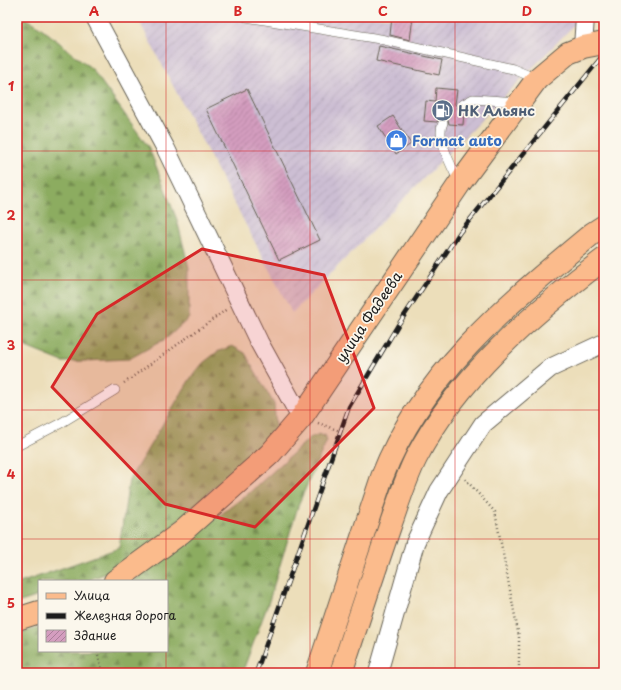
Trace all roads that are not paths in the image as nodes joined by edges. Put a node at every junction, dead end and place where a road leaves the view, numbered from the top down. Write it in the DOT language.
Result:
graph roads {
  1 [pos="96,17"];
  2 [pos="246,17"];
  3 [pos="582,18"];
  4 [pos="594,45"];
  5 [pos="537,79"];
  6 [pos="519,102"];
  7 [pos="462,104"];
  8 [pos="443,123"];
  9 [pos="460,183"];
  10 [pos="604,226"];
  11 [pos="604,259"];
  12 [pos="604,268"];
  13 [pos="577,280"];
  14 [pos="604,343"];
  15 [pos="115,390"];
  16 [pos="301,418"];
  17 [pos="17,446"];
  18 [pos="116,580"];
  19 [pos="38,612"];
  20 [pos="17,619"];
  21 [pos="317,673"];
  22 [pos="341,673"];
  23 [pos="378,673"];
  1 -- 16 [label="street"];
  2 -- 5 [label="lane"];
  3 -- 4 [label="street"];
  4 -- 5 [label="main road, улица Фадеева"];
  5 -- 6 [label="main road, улица Фадеева"];
  6 -- 7 [label="lane"];
  6 -- 9 [label="main road, улица Фадеева"];
  8 -- 9 [label="lane"];
  9 -- 16 [label="main road, улица Фадеева"];
  10 -- 21 [label="main road"];
  11 -- 13 [label="main road"];
  12 -- 13 [label="main road"];
  13 -- 22 [label="main road"];
  14 -- 23 [label="street"];
  15 -- 17 [label="lane"];
  16 -- 18 [label="main road, улица Фадеева"];
  19 -- 20 [label="main road"];
}
